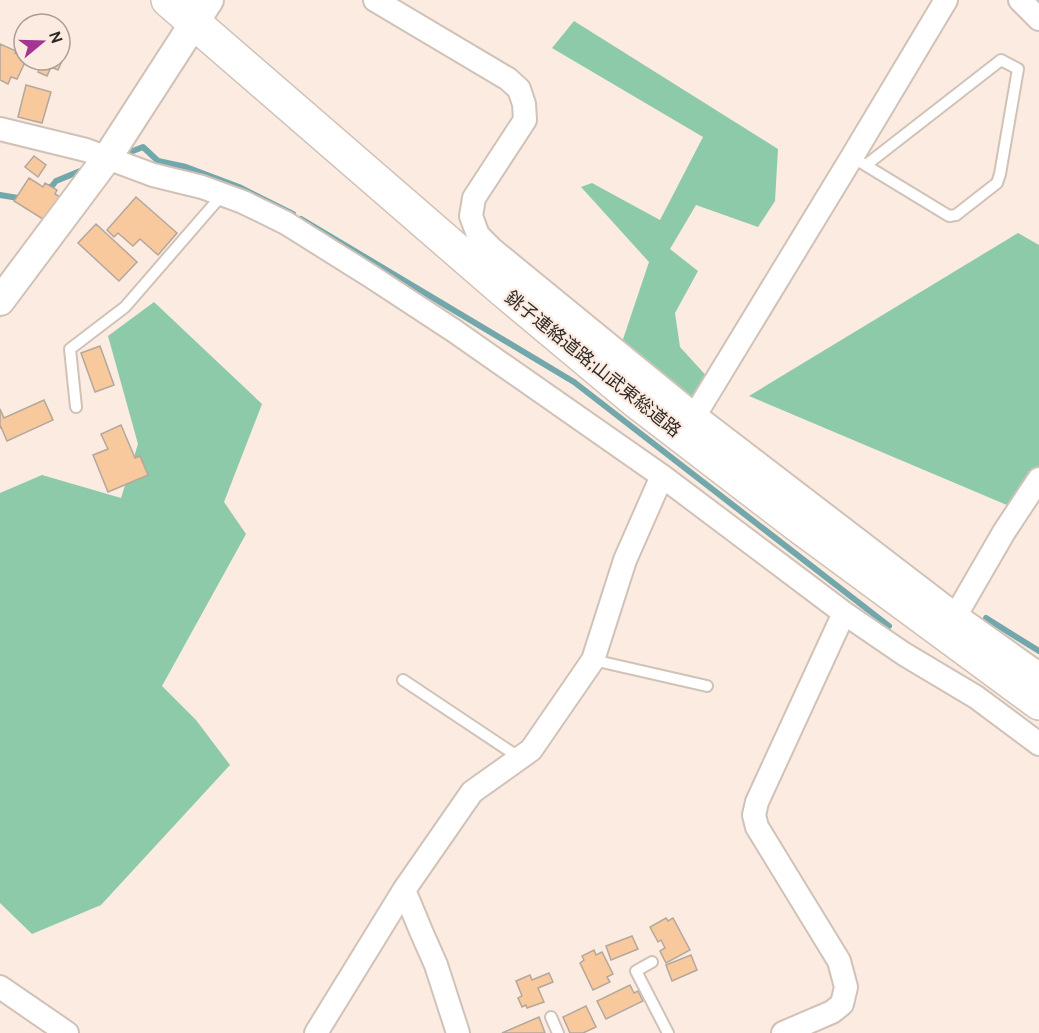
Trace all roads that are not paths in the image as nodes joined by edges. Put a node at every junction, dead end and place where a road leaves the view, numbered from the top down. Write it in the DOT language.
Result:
graph roads {
  1 [pos="168,0"];
  2 [pos="375,0"];
  3 [pos="946,0"];
  4 [pos="1020,0"];
  5 [pos="201,12"];
  6 [pos="1039,19"];
  7 [pos="0,129"];
  8 [pos="107,158"];
  9 [pos="859,161"];
  10 [pos="222,195"];
  11 [pos="0,301"];
  12 [pos="76,407"];
  13 [pos="695,415"];
  14 [pos="662,476"];
  15 [pos="1039,479"];
  16 [pos="844,613"];
  17 [pos="956,615"];
  18 [pos="593,660"];
  19 [pos="1039,674"];
  20 [pos="403,680"];
  21 [pos="707,687"];
  22 [pos="1039,703"];
  23 [pos="1039,744"];
  24 [pos="520,758"];
  25 [pos="404,890"];
  26 [pos="652,962"];
  27 [pos="0,987"];
  28 [pos="551,1017"];
  29 [pos="67,1033"];
  30 [pos="316,1033"];
  31 [pos="458,1033"];
  32 [pos="558,1033"];
  33 [pos="668,1033"];
  34 [pos="783,1033"];
  1 -- 5 [label="highway, 銚子連絡道路;山武東総道路"];
  2 -- 13 [label="street"];
  3 -- 9 [label="street"];
  4 -- 6 [label="street"];
  5 -- 8 [label="street"];
  5 -- 22 [label="highway, 銚子連絡道路;山武東総道路"];
  7 -- 8 [label="street"];
  8 -- 10 [label="street"];
  8 -- 11 [label="street"];
  9 -- 9 [label="lane"];
  9 -- 13 [label="street"];
  10 -- 12 [label="lane"];
  10 -- 14 [label="street"];
  13 -- 17 [label="street"];
  14 -- 16 [label="street"];
  14 -- 18 [label="street"];
  15 -- 17 [label="street"];
  16 -- 23 [label="street"];
  16 -- 34 [label="street"];
  17 -- 19 [label="street"];
  18 -- 21 [label="lane"];
  18 -- 24 [label="street"];
  20 -- 24 [label="lane"];
  24 -- 25 [label="street"];
  25 -- 30 [label="street"];
  25 -- 31 [label="street"];
  26 -- 33 [label="lane"];
  27 -- 29 [label="street"];
  28 -- 32 [label="lane"];
}
